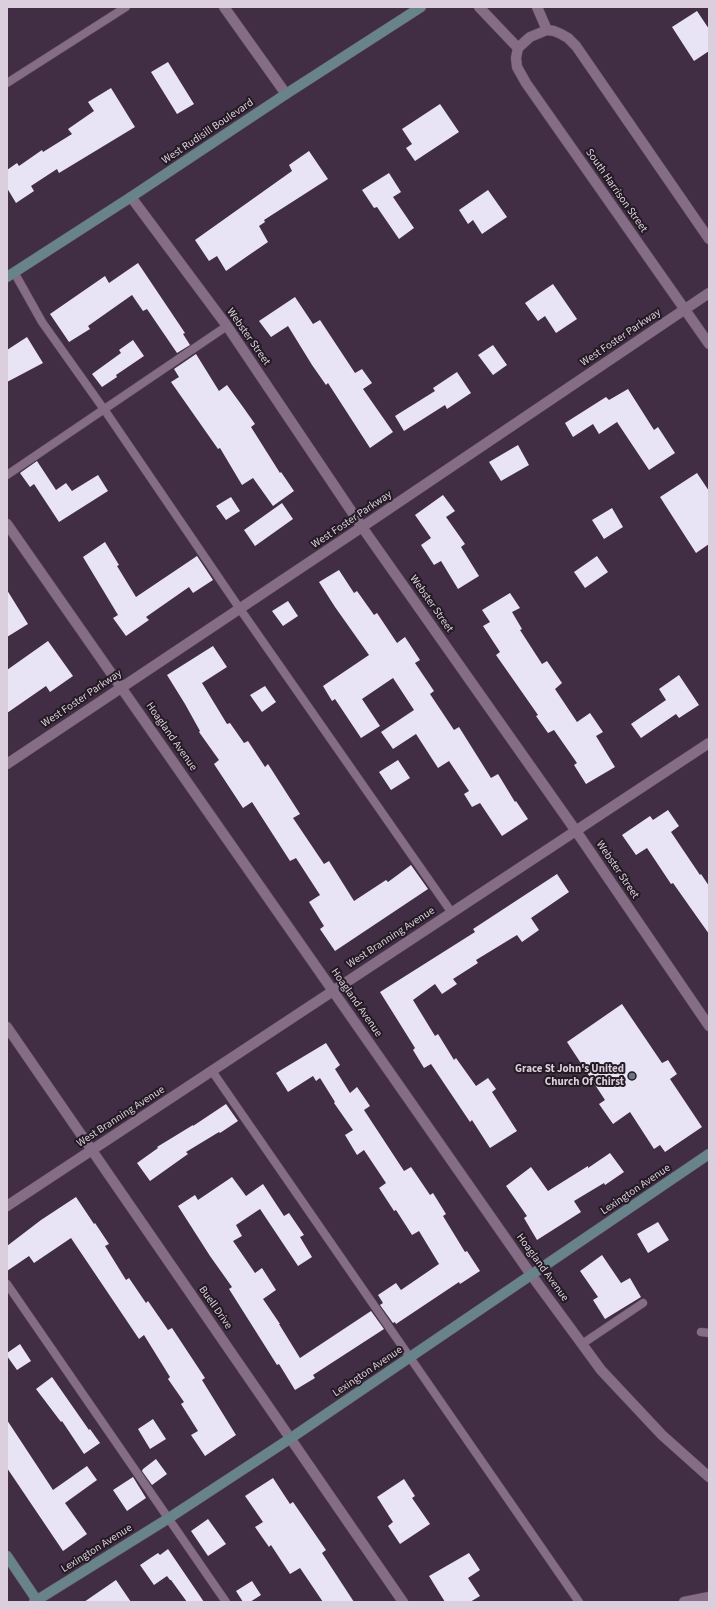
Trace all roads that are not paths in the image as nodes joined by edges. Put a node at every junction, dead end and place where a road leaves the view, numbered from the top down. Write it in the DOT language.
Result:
graph roads {
  1 [pos="126,7"];
  2 [pos="224,7"];
  3 [pos="420,7"];
  4 [pos="479,7"];
  5 [pos="537,7"];
  6 [pos="548,30"];
  7 [pos="518,48"];
  8 [pos="7,83"];
  9 [pos="286,94"];
  10 [pos="132,197"];
  11 [pos="709,239"];
  12 [pos="11,274"];
  13 [pos="709,293"];
  14 [pos="685,310"];
  15 [pos="227,326"];
  16 [pos="709,344"];
  17 [pos="105,410"];
  18 [pos="7,475"];
  19 [pos="7,524"];
  20 [pos="362,527"];
  21 [pos="240,609"];
  22 [pos="122,687"];
  23 [pos="709,743"];
  24 [pos="7,764"];
  25 [pos="576,831"];
  26 [pos="452,913"];
  27 [pos="333,991"];
  28 [pos="709,1026"];
  29 [pos="7,1027"];
  30 [pos="212,1071"];
  31 [pos="92,1150"];
  32 [pos="709,1154"];
  33 [pos="7,1206"];
  34 [pos="532,1276"];
  35 [pos="7,1284"];
  36 [pos="644,1303"];
  37 [pos="582,1344"];
  38 [pos="411,1357"];
  39 [pos="291,1438"];
  40 [pos="709,1477"];
  41 [pos="169,1518"];
  42 [pos="7,1556"];
  43 [pos="709,1597"];
  44 [pos="37,1601"];
  45 [pos="226,1602"];
  46 [pos="403,1602"];
  47 [pos="579,1602"];
  48 [pos="684,1602"];
  1 -- 8 [label="lane"];
  2 -- 9 [label="street"];
  3 -- 9 [label="street, West Rudisill Boulevard"];
  4 -- 7 [label="street"];
  5 -- 6 [label="street"];
  6 -- 7 [label="street"];
  6 -- 11 [label="street"];
  7 -- 14 [label="street, South Harrison Street"];
  9 -- 10 [label="street, West Rudisill Boulevard"];
  10 -- 12 [label="street, West Rudisill Boulevard"];
  10 -- 15 [label="street, Webster Street"];
  12 -- 17 [label="lane"];
  13 -- 14 [label="street, West Foster Parkway"];
  14 -- 16 [label="street, South Harrison Street"];
  14 -- 20 [label="street, West Foster Parkway"];
  15 -- 17 [label="lane"];
  15 -- 20 [label="street, Webster Street"];
  17 -- 18 [label="lane"];
  17 -- 21 [label="lane"];
  19 -- 22 [label="street, Hoagland Avenue"];
  20 -- 21 [label="street, West Foster Parkway"];
  20 -- 25 [label="street, Webster Street"];
  21 -- 22 [label="street, West Foster Parkway"];
  21 -- 26 [label="lane"];
  22 -- 24 [label="street, West Foster Parkway"];
  22 -- 27 [label="street, Hoagland Avenue"];
  23 -- 25 [label="street, West Branning Avenue"];
  25 -- 26 [label="street, West Branning Avenue"];
  25 -- 28 [label="street, Webster Street"];
  26 -- 27 [label="street, West Branning Avenue"];
  27 -- 30 [label="street, West Branning Avenue"];
  27 -- 34 [label="street, Hoagland Avenue"];
  29 -- 31 [label="street, Buell Drive"];
  30 -- 31 [label="street, West Branning Avenue"];
  30 -- 38 [label="lane"];
  31 -- 33 [label="street, West Branning Avenue"];
  31 -- 39 [label="street, Buell Drive"];
  32 -- 34 [label="street, Lexington Avenue"];
  34 -- 37 [label="street, Hoagland Avenue"];
  34 -- 38 [label="street, Lexington Avenue"];
  35 -- 41 [label="lane"];
  36 -- 37 [label="lane"];
  37 -- 40 [label="street, Hoagland Avenue"];
  38 -- 39 [label="street, Lexington Avenue"];
  38 -- 47 [label="lane"];
  39 -- 41 [label="street, Lexington Avenue"];
  39 -- 46 [label="street, Buell Drive"];
  41 -- 44 [label="street, Lexington Avenue"];
  41 -- 45 [label="lane"];
  42 -- 44 [label="street"];
  43 -- 48 [label="street"];
}
